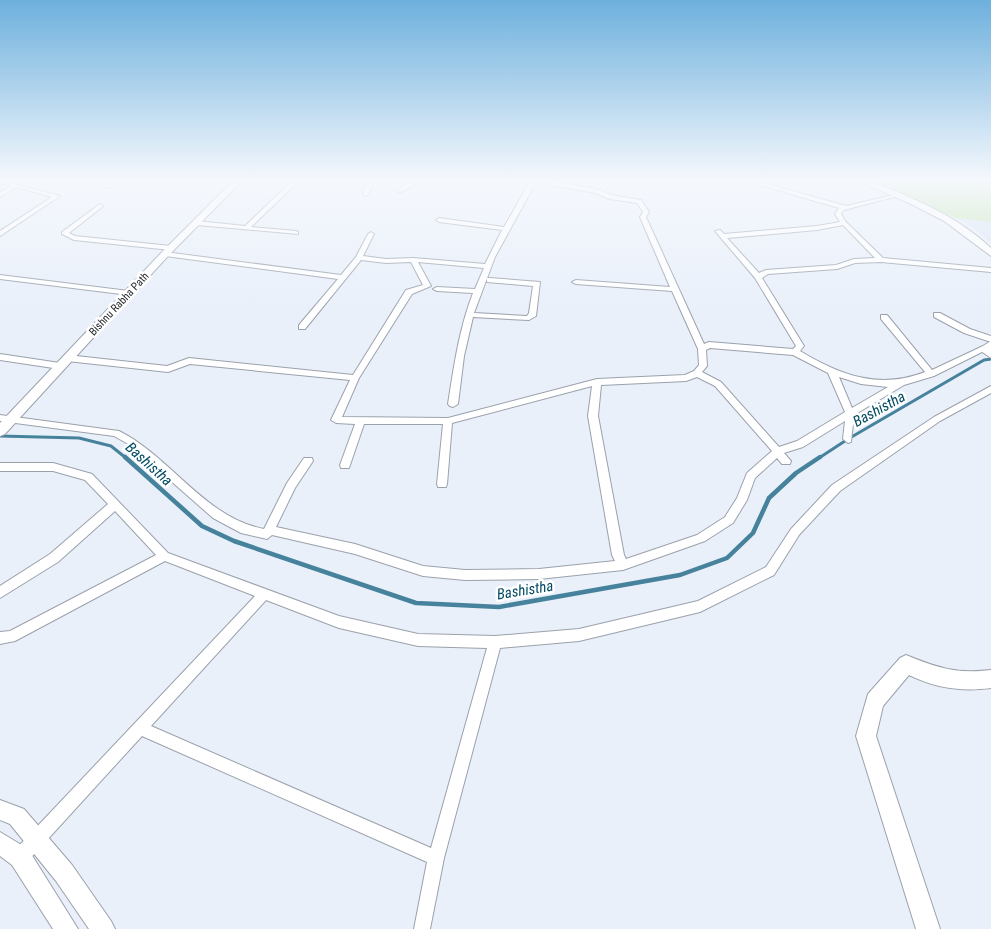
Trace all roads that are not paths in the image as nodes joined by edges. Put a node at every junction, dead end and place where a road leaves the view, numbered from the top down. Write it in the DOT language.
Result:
graph roads {
  1 [pos="16,223"];
  2 [pos="77,223"];
  3 [pos="196,223"];
  4 [pos="208,223"];
  5 [pos="251,223"];
  6 [pos="461,223"];
  7 [pos="510,223"];
  8 [pos="646,223"];
  9 [pos="842,223"];
  10 [pos="844,223"];
  11 [pos="953,223"];
  12 [pos="246,228"];
  13 [pos="506,230"];
  14 [pos="296,233"];
  15 [pos="0,234"];
  16 [pos="372,234"];
  17 [pos="168,251"];
  18 [pos="991,253"];
  19 [pos="359,258"];
  20 [pos="413,260"];
  21 [pos="880,260"];
  22 [pos="490,263"];
  23 [pos="991,270"];
  24 [pos="538,274"];
  25 [pos="0,277"];
  26 [pos="342,277"];
  27 [pos="758,277"];
  28 [pos="490,280"];
  29 [pos="576,282"];
  30 [pos="537,284"];
  31 [pos="437,289"];
  32 [pos="674,289"];
  33 [pos="479,291"];
  34 [pos="129,293"];
  35 [pos="471,315"];
  36 [pos="937,315"];
  37 [pos="884,317"];
  38 [pos="302,326"];
  39 [pos="989,347"];
  40 [pos="702,349"];
  41 [pos="795,352"];
  42 [pos="0,357"];
  43 [pos="64,362"];
  44 [pos="832,372"];
  45 [pos="697,373"];
  46 [pos="931,374"];
  47 [pos="355,378"];
  48 [pos="597,382"];
  49 [pos="901,383"];
  50 [pos="991,388"];
  51 [pos="453,404"];
  52 [pos="850,413"];
  53 [pos="361,420"];
  54 [pos="448,421"];
  55 [pos="3,424"];
  56 [pos="848,439"];
  57 [pos="778,451"];
  58 [pos="308,461"];
  59 [pos="786,461"];
  60 [pos="345,465"];
  61 [pos="0,466"];
  62 [pos="442,484"];
  63 [pos="115,504"];
  64 [pos="269,530"];
  65 [pos="164,556"];
  66 [pos="623,565"];
  67 [pos="0,593"];
  68 [pos="265,593"];
  69 [pos="0,638"];
  70 [pos="495,642"];
  71 [pos="991,679"];
  72 [pos="140,728"];
  73 [pos="0,810"];
  74 [pos="36,840"];
  75 [pos="0,843"];
  76 [pos="20,857"];
  77 [pos="436,858"];
  78 [pos="66,929"];
  79 [pos="103,929"];
  80 [pos="422,929"];
  81 [pos="928,929"];
  1 -- 15 [label="street"];
  2 -- 17 [label="street"];
  3 -- 17 [label="street, Bishnu Rabha Path"];
  4 -- 12 [label="street"];
  5 -- 12 [label="street"];
  6 -- 13 [label="street"];
  7 -- 13 [label="street"];
  8 -- 32 [label="street"];
  9 -- 27 [label="street"];
  10 -- 21 [label="street"];
  11 -- 18 [label="street"];
  12 -- 14 [label="street"];
  13 -- 22 [label="street"];
  16 -- 19 [label="street"];
  17 -- 26 [label="street"];
  17 -- 34 [label="street, Bishnu Rabha Path"];
  19 -- 20 [label="street"];
  19 -- 26 [label="street"];
  20 -- 22 [label="street"];
  20 -- 47 [label="street"];
  21 -- 23 [label="street"];
  21 -- 27 [label="street"];
  22 -- 33 [label="street"];
  24 -- 30 [label="street"];
  25 -- 34 [label="street"];
  26 -- 38 [label="street"];
  27 -- 41 [label="street"];
  28 -- 30 [label="street"];
  29 -- 32 [label="street"];
  30 -- 35 [label="street"];
  31 -- 33 [label="street"];
  32 -- 40 [label="street"];
  33 -- 35 [label="street"];
  34 -- 43 [label="street, Bishnu Rabha Path"];
  35 -- 51 [label="street"];
  36 -- 39 [label="street"];
  37 -- 46 [label="street"];
  39 -- 46 [label="street"];
  40 -- 41 [label="street"];
  40 -- 45 [label="street"];
  41 -- 44 [label="street"];
  42 -- 43 [label="street"];
  43 -- 47 [label="street"];
  43 -- 55 [label="street, Bishnu Rabha Path"];
  44 -- 49 [label="street"];
  44 -- 52 [label="street"];
  45 -- 48 [label="street"];
  45 -- 57 [label="street"];
  46 -- 49 [label="street"];
  47 -- 53 [label="street"];
  48 -- 54 [label="street"];
  48 -- 66 [label="street"];
  49 -- 52 [label="street"];
  50 -- 70 [label="street"];
  52 -- 56 [label="street"];
  52 -- 57 [label="street"];
  53 -- 54 [label="street"];
  53 -- 60 [label="street"];
  54 -- 62 [label="street"];
  55 -- 64 [label="street"];
  57 -- 59 [label="street"];
  57 -- 66 [label="street"];
  58 -- 64 [label="street"];
  61 -- 63 [label="street"];
  63 -- 65 [label="street"];
  63 -- 67 [label="street"];
  64 -- 66 [label="street"];
  65 -- 68 [label="street"];
  65 -- 69 [label="street"];
  68 -- 70 [label="street"];
  68 -- 72 [label="street"];
  70 -- 77 [label="street"];
  71 -- 81 [label="street"];
  72 -- 74 [label="street"];
  72 -- 77 [label="street"];
  73 -- 74 [label="street"];
  74 -- 76 [label="street"];
  74 -- 79 [label="street"];
  75 -- 76 [label="street"];
  76 -- 78 [label="street"];
  77 -- 80 [label="street"];
}
